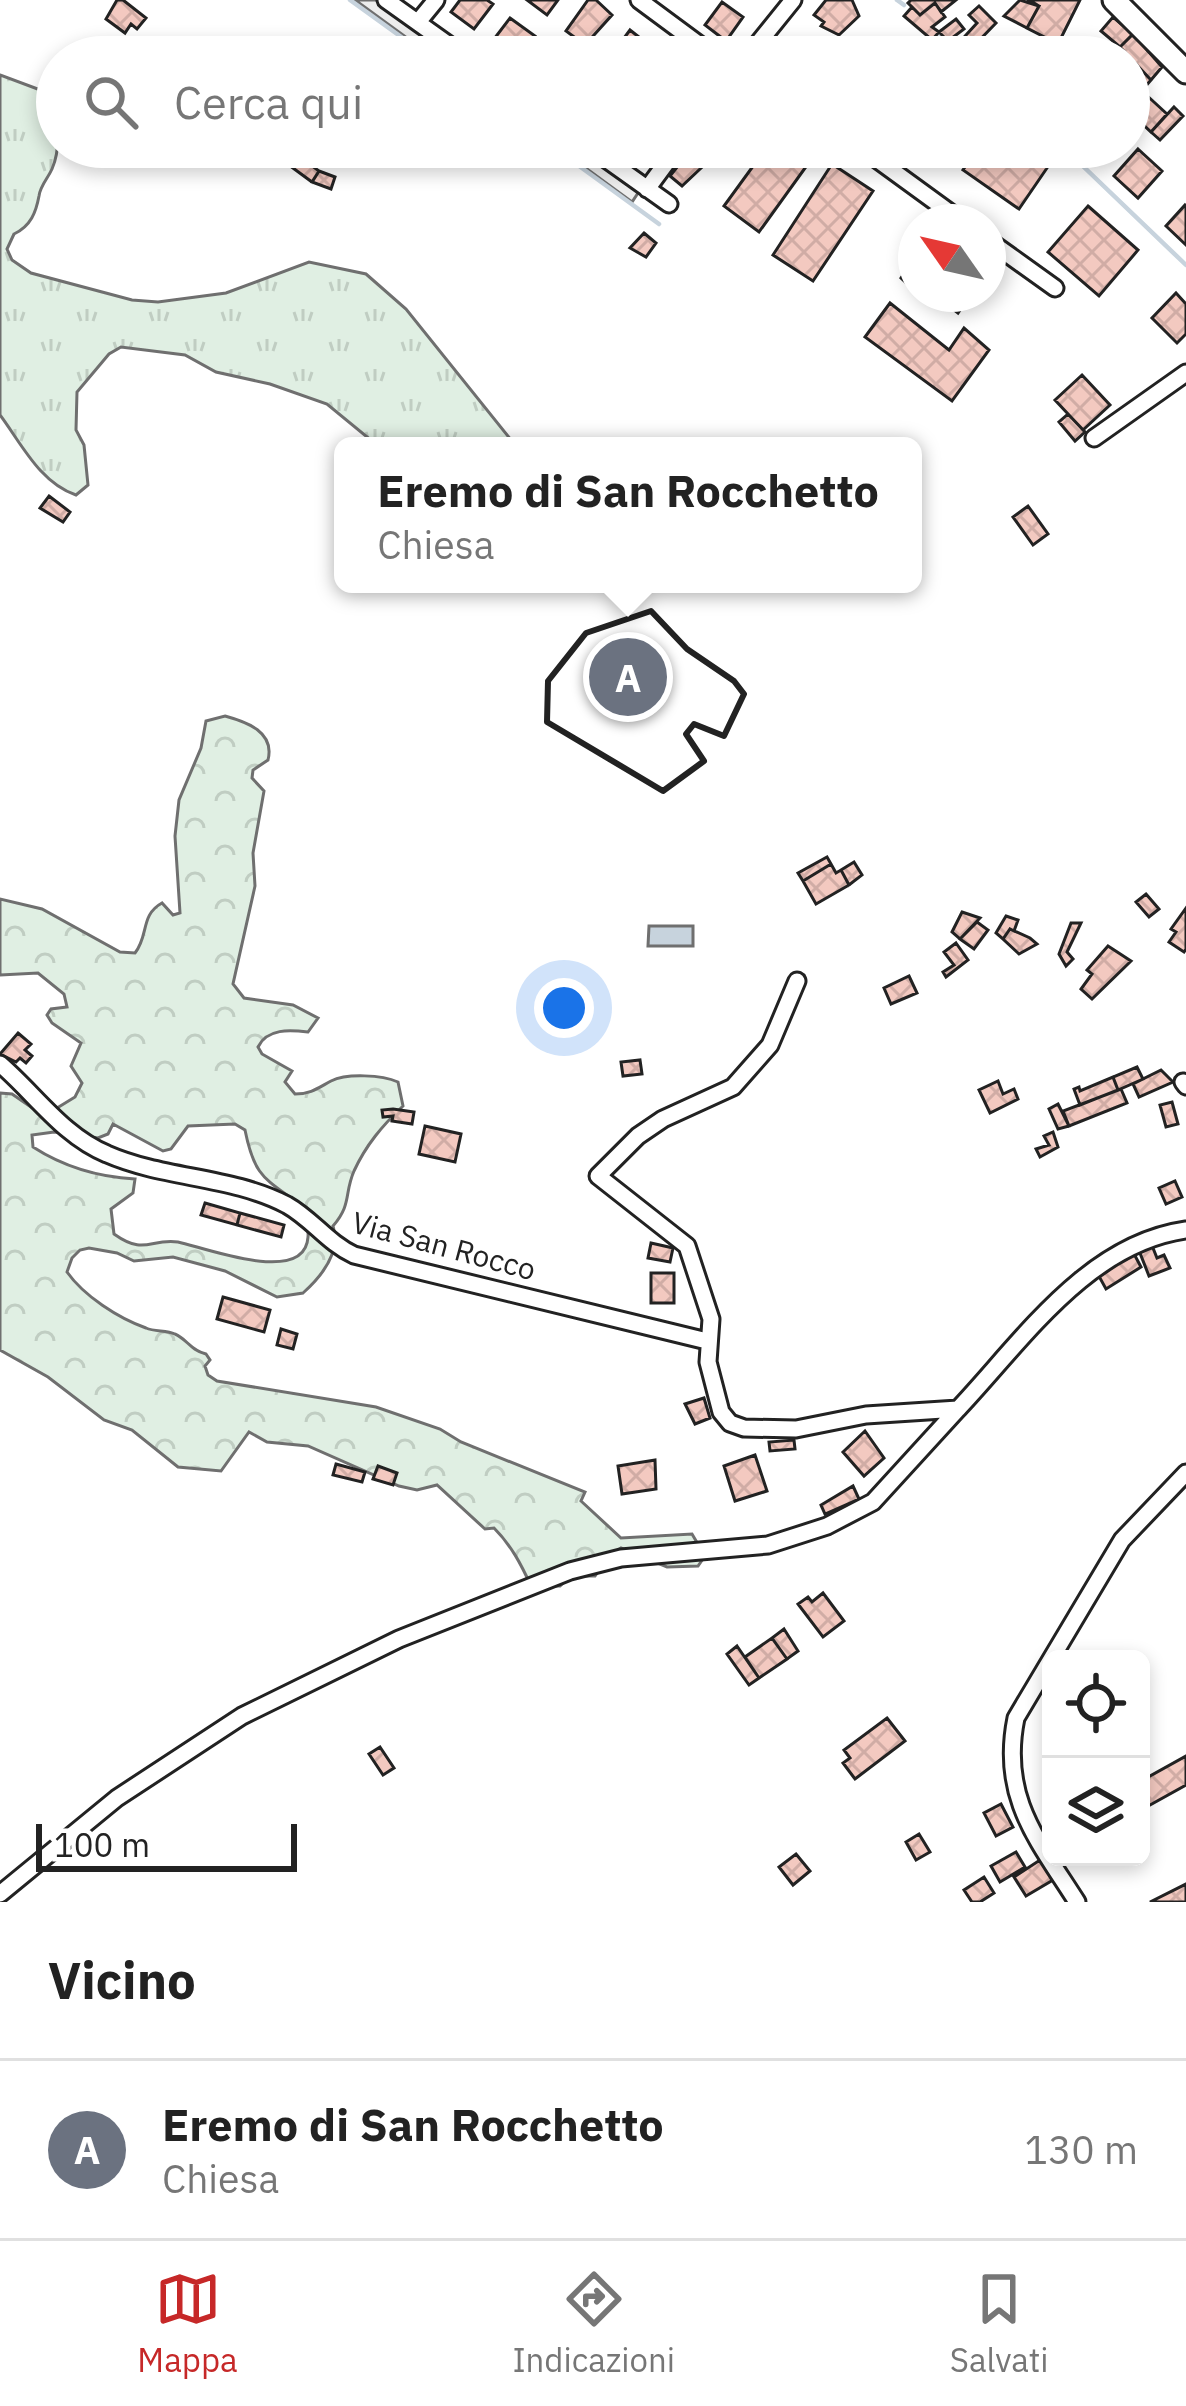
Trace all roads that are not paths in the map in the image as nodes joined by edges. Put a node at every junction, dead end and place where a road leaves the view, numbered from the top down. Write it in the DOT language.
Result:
graph roads {
  1 [pos="386,0"];
  2 [pos="436,0"];
  3 [pos="639,0"];
  4 [pos="793,0"];
  5 [pos="1114,0"];
  6 [pos="418,22"];
  7 [pos="437,36"];
  8 [pos="688,36"];
  9 [pos="764,36"];
  10 [pos="1186,72"];
  11 [pos="618,168"];
  12 [pos="662,168"];
  13 [pos="889,168"];
  14 [pos="646,189"];
  15 [pos="669,204"];
  16 [pos="938,204"];
  17 [pos="1006,253"];
  18 [pos="1055,289"];
  19 [pos="1186,373"];
  20 [pos="1094,438"];
  21 [pos="797,981"];
  22 [pos="0,1064"];
  23 [pos="1186,1230"];
  24 [pos="707,1341"];
  25 [pos="958,1409"];
  26 [pos="1186,1473"];
  27 [pos="0,1894"];
  28 [pos="1077,1902"];
  1 -- 6 [label="street"];
  2 -- 6 [label="street"];
  3 -- 8 [label="street"];
  4 -- 9 [label="street"];
  5 -- 10 [label="street"];
  6 -- 7 [label="street"];
  11 -- 14 [label="street"];
  12 -- 14 [label="street"];
  13 -- 16 [label="street"];
  14 -- 15 [label="street"];
  17 -- 18 [label="street"];
  19 -- 20 [label="street"];
  21 -- 24 [label="street"];
  22 -- 24 [label="street, Via San Rocco"];
  23 -- 25 [label="street"];
  24 -- 25 [label="street"];
  25 -- 27 [label="street"];
  26 -- 28 [label="street"];
}
